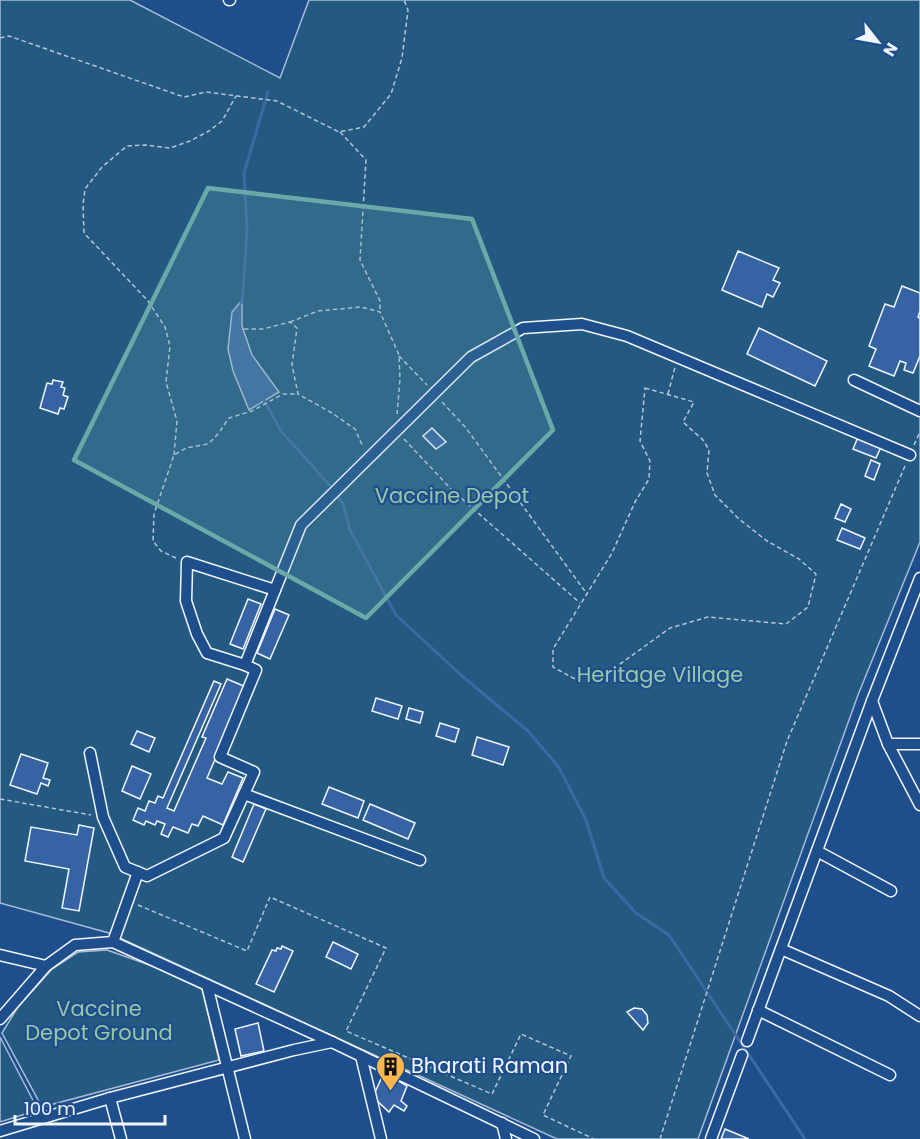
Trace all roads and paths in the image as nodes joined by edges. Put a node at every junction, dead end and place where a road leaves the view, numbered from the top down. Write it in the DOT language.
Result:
graph roads {
  1 [pos="404,0"];
  2 [pos="0,38"];
  3 [pos="236,96"];
  4 [pos="339,132"];
  5 [pos="380,312"];
  6 [pos="290,322"];
  7 [pos="244,329"];
  8 [pos="399,355"];
  9 [pos="678,357"];
  10 [pos="854,380"];
  11 [pos="434,393"];
  12 [pos="298,394"];
  13 [pos="668,395"];
  14 [pos="920,411"];
  15 [pos="396,431"];
  16 [pos="920,432"];
  17 [pos="174,455"];
  18 [pos="910,455"];
  19 [pos="369,459"];
  20 [pos="187,562"];
  21 [pos="920,578"];
  22 [pos="275,590"];
  23 [pos="587,594"];
  24 [pos="581,604"];
  25 [pos="244,665"];
  26 [pos="872,701"];
  27 [pos="888,744"];
  28 [pos="920,744"];
  29 [pos="90,753"];
  30 [pos="244,794"];
  31 [pos="0,799"];
  32 [pos="920,805"];
  33 [pos="103,818"];
  34 [pos="817,851"];
  35 [pos="420,860"];
  36 [pos="138,872"];
  37 [pos="891,891"];
  38 [pos="128,900"];
  39 [pos="113,942"];
  40 [pos="781,949"];
  41 [pos="0,955"];
  42 [pos="46,966"];
  43 [pos="207,985"];
  44 [pos="758,1011"];
  45 [pos="920,1016"];
  46 [pos="0,1019"];
  47 [pos="747,1041"];
  48 [pos="332,1042"];
  49 [pos="742,1055"];
  50 [pos="361,1056"];
  51 [pos="227,1068"];
  52 [pos="890,1075"];
  53 [pos="110,1098"];
  54 [pos="502,1123"];
  55 [pos="0,1131"];
  56 [pos="121,1139"];
  57 [pos="245,1139"];
  58 [pos="381,1139"];
  59 [pos="506,1139"];
  60 [pos="534,1139"];
  61 [pos="594,1139"];
  62 [pos="660,1139"];
  63 [pos="711,1139"];
  1 -- 4 [label="path"];
  2 -- 3 [label="path"];
  3 -- 4 [label="path"];
  3 -- 17 [label="path"];
  4 -- 5 [label="path"];
  5 -- 6 [label="path"];
  5 -- 8 [label="path"];
  6 -- 7 [label="path"];
  6 -- 12 [label="path"];
  8 -- 11 [label="path"];
  8 -- 15 [label="path"];
  9 -- 11 [label="street"];
  9 -- 13 [label="path"];
  9 -- 18 [label="street"];
  10 -- 14 [label="street"];
  11 -- 15 [label="street"];
  11 -- 23 [label="path"];
  12 -- 17 [label="path"];
  12 -- 19 [label="path"];
  13 -- 23 [label="path"];
  13 -- 24 [label="path"];
  15 -- 19 [label="street"];
  15 -- 24 [label="path"];
  16 -- 18 [label="path"];
  17 -- 20 [label="path"];
  18 -- 62 [label="path"];
  19 -- 22 [label="street"];
  20 -- 22 [label="street"];
  20 -- 25 [label="street"];
  21 -- 26 [label="street"];
  22 -- 25 [label="street"];
  23 -- 24 [label="path"];
  25 -- 30 [label="street"];
  26 -- 27 [label="street"];
  26 -- 34 [label="street"];
  27 -- 28 [label="street"];
  27 -- 32 [label="street"];
  29 -- 33 [label="street"];
  30 -- 35 [label="street"];
  30 -- 36 [label="street"];
  31 -- 33 [label="path"];
  33 -- 36 [label="street"];
  34 -- 37 [label="street"];
  34 -- 40 [label="street"];
  36 -- 38 [label="street"];
  38 -- 39 [label="street"];
  38 -- 61 [label="path"];
  39 -- 42 [label="street"];
  39 -- 43 [label="street"];
  40 -- 44 [label="street"];
  40 -- 45 [label="street"];
  41 -- 42 [label="street"];
  42 -- 46 [label="street"];
  43 -- 48 [label="street"];
  43 -- 51 [label="street"];
  44 -- 47 [label="street"];
  44 -- 52 [label="street"];
  48 -- 50 [label="street"];
  48 -- 51 [label="street"];
  49 -- 63 [label="street"];
  50 -- 54 [label="street"];
  50 -- 58 [label="street"];
  51 -- 53 [label="street"];
  51 -- 57 [label="street"];
  53 -- 55 [label="street"];
  53 -- 56 [label="street"];
  54 -- 59 [label="street"];
  54 -- 60 [label="street"];
}
